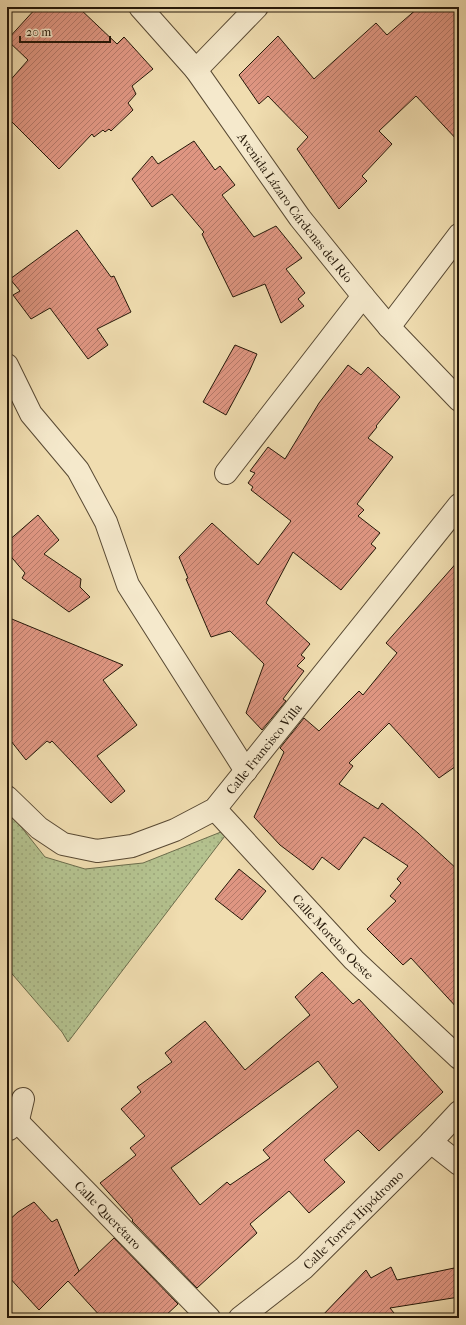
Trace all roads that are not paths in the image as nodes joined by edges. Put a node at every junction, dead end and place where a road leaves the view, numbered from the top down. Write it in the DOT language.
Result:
graph roads {
  1 [pos="140,7"];
  2 [pos="257,7"];
  3 [pos="196,70"];
  4 [pos="459,235"];
  5 [pos="363,296"];
  6 [pos="389,327"];
  7 [pos="7,365"];
  8 [pos="459,400"];
  9 [pos="226,473"];
  10 [pos="459,505"];
  11 [pos="246,771"];
  12 [pos="7,796"];
  13 [pos="215,809"];
  14 [pos="459,1058"];
  15 [pos="459,1112"];
  16 [pos="10,1117"];
  17 [pos="431,1142"];
  18 [pos="459,1164"];
  19 [pos="209,1318"];
  20 [pos="240,1318"];
  1 -- 3 [label="street, Avenida Lázaro Cárdenas del Río"];
  2 -- 3 [label="street"];
  3 -- 5 [label="street, Avenida Lázaro Cárdenas del Río"];
  4 -- 6 [label="street"];
  5 -- 6 [label="street, Avenida Lázaro Cárdenas del Río"];
  5 -- 9 [label="street"];
  6 -- 8 [label="street, Avenida Lázaro Cárdenas del Río"];
  7 -- 11 [label="street"];
  10 -- 11 [label="street, Calle Francisco Villa"];
  11 -- 13 [label="street, Calle Francisco Villa"];
  12 -- 13 [label="street, Calle Francisco Villa"];
  13 -- 14 [label="street, Calle Morelos Oeste"];
  15 -- 17 [label="street, Calle Torres Hipódromo"];
  16 -- 19 [label="street, Calle Querétaro"];
  17 -- 18 [label="street"];
  17 -- 20 [label="street, Calle Torres Hipódromo"];
}
